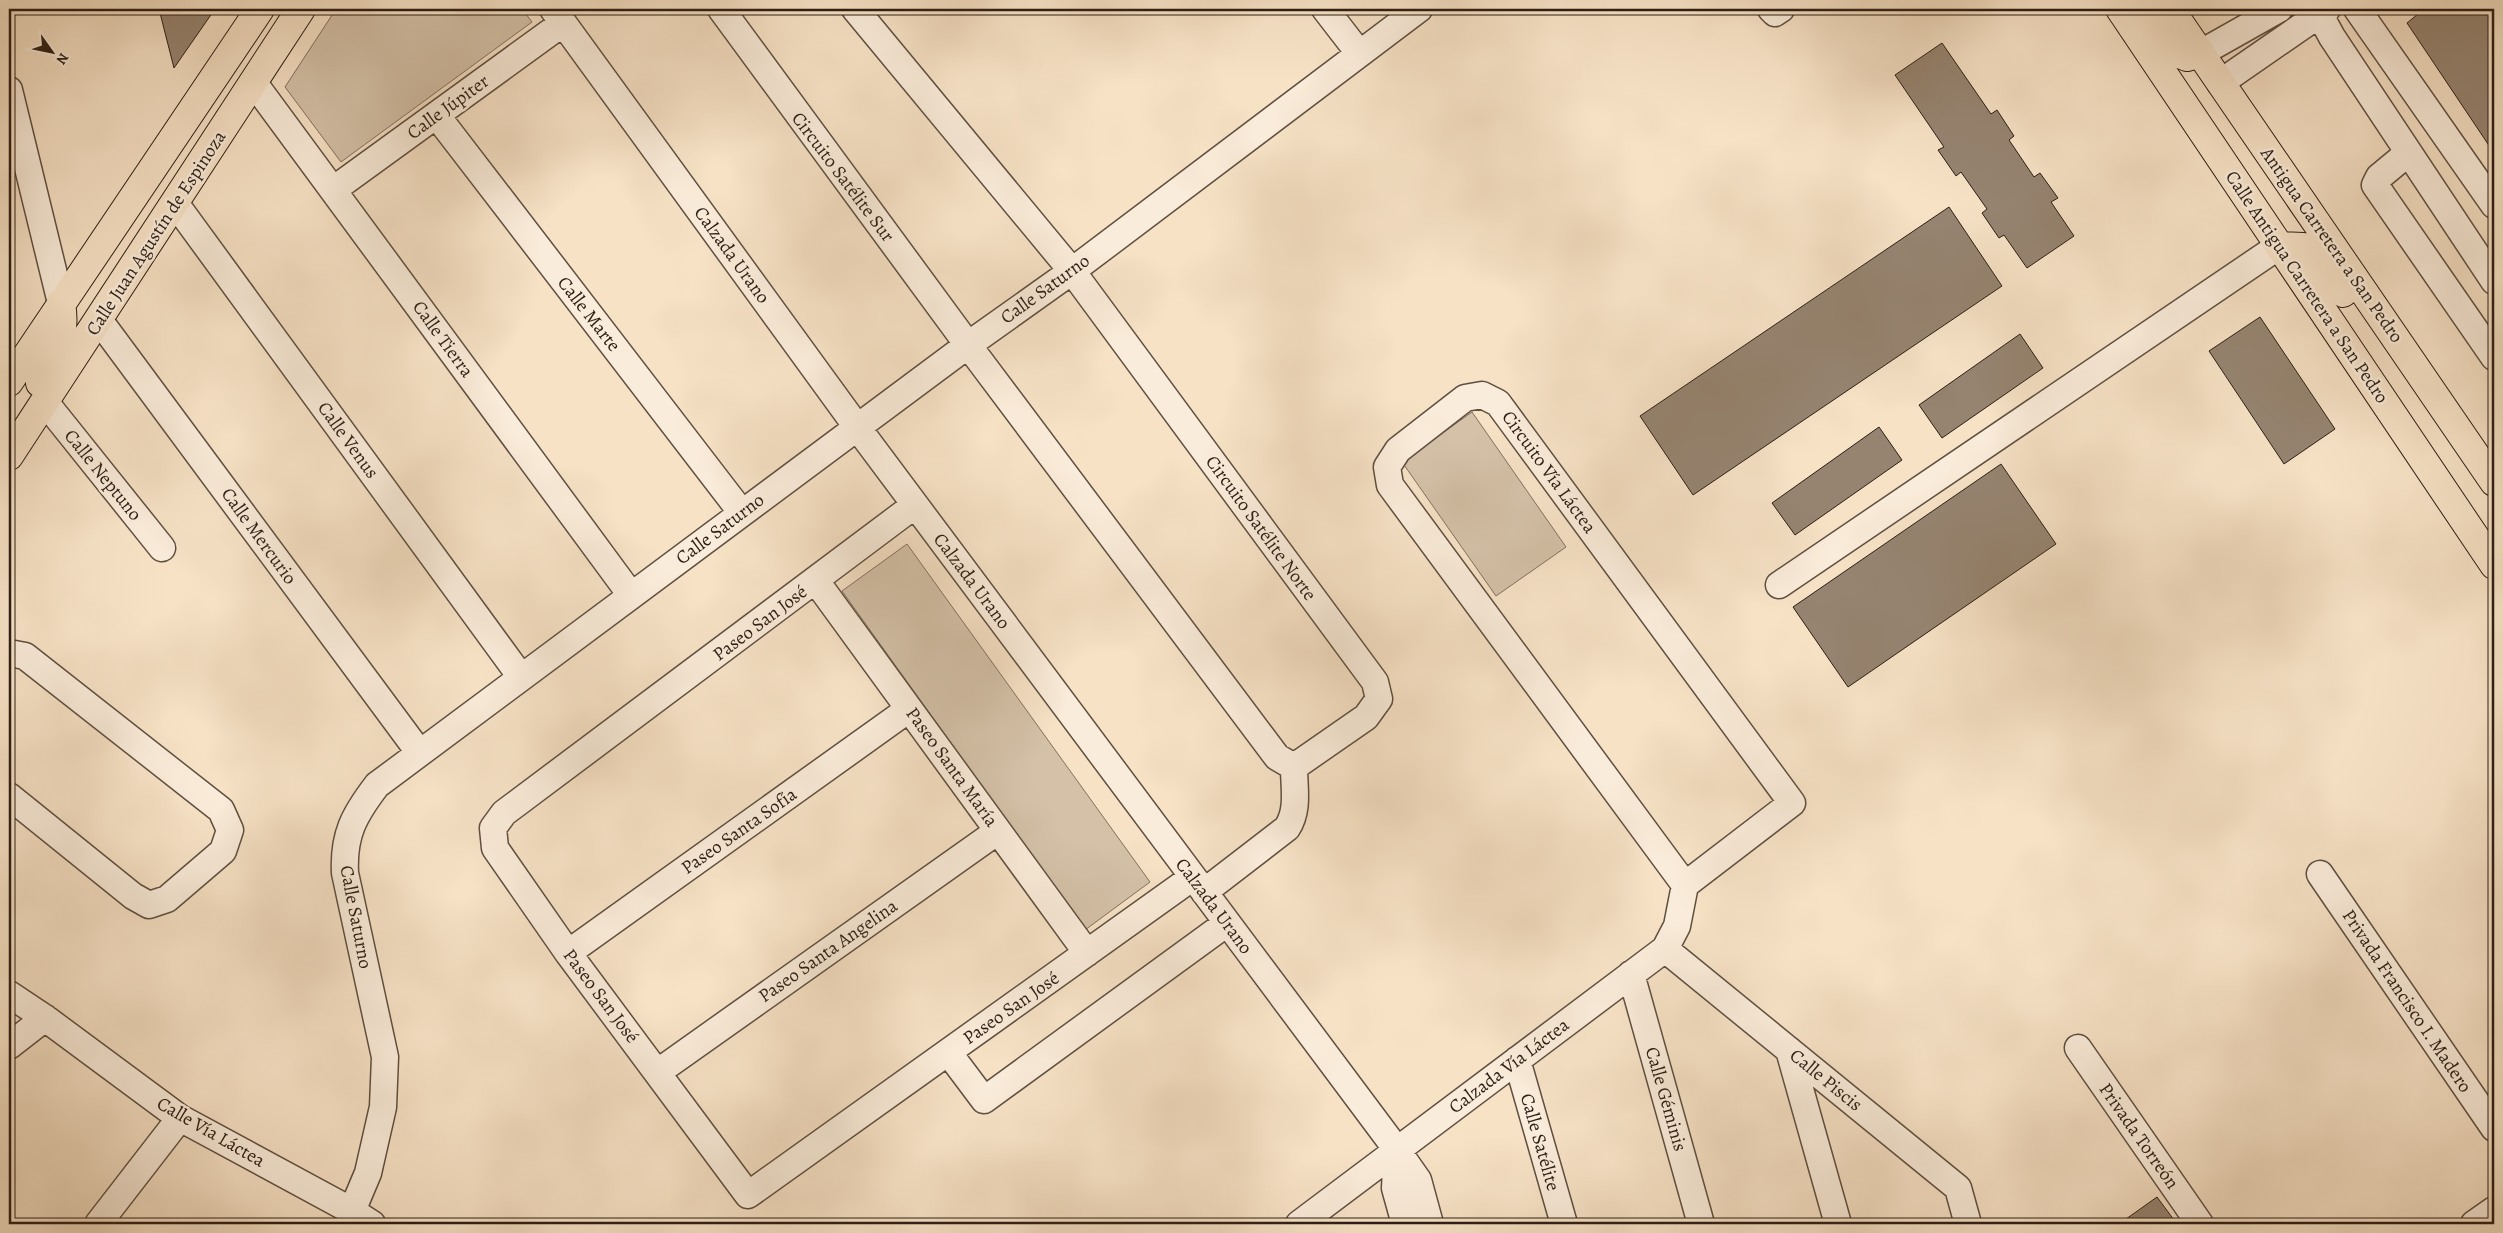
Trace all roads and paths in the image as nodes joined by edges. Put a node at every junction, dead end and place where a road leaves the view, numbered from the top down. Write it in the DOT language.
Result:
graph roads {
  1 [pos="260,9"];
  2 [pos="302,9"];
  3 [pos="721,9"];
  4 [pos="855,9"];
  5 [pos="1325,9"];
  6 [pos="1419,9"];
  7 [pos="1771,9"];
  8 [pos="1781,9"];
  9 [pos="2120,9"];
  10 [pos="2137,9"];
  11 [pos="2170,9"];
  12 [pos="2357,9"];
  13 [pos="2269,11"];
  14 [pos="558,16"];
  15 [pos="2317,16"];
  16 [pos="1359,53"];
  17 [pos="2201,53"];
  18 [pos="254,83"];
  19 [pos="2220,83"];
  20 [pos="9,90"];
  21 [pos="436,116"];
  22 [pos="2408,153"];
  23 [pos="333,190"];
  24 [pos="175,203"];
  25 [pos="2494,205"];
  26 [pos="2279,246"];
  27 [pos="2487,254"];
  28 [pos="1072,271"];
  29 [pos="2494,281"];
  30 [pos="61,303"];
  31 [pos="99,320"];
  32 [pos="968,345"];
  33 [pos="2494,358"];
  34 [pos="2412,362"];
  35 [pos="9,382"];
  36 [pos="45,402"];
  37 [pos="857,427"];
  38 [pos="9,447"];
  39 [pos="2484,451"];
  40 [pos="9,456"];
  41 [pos="2494,482"];
  42 [pos="915,505"];
  43 [pos="742,513"];
  44 [pos="162,548"];
  45 [pos="2494,565"];
  46 [pos="816,581"];
  47 [pos="1779,585"];
  48 [pos="631,596"];
  49 [pos="9,653"];
  50 [pos="521,677"];
  51 [pos="909,709"];
  52 [pos="419,752"];
  53 [pos="1294,767"];
  54 [pos="9,796"];
  55 [pos="998,831"];
  56 [pos="2320,874"];
  57 [pos="1685,884"];
  58 [pos="1198,885"];
  59 [pos="1227,923"];
  60 [pos="1665,949"];
  61 [pos="568,953"];
  62 [pos="1087,953"];
  63 [pos="1631,974"];
  64 [pos="9,994"];
  65 [pos="45,1018"];
  66 [pos="9,1046"];
  67 [pos="2078,1048"];
  68 [pos="1789,1050"];
  69 [pos="948,1052"];
  70 [pos="1517,1060"];
  71 [pos="658,1072"];
  72 [pos="180,1118"];
  73 [pos="2494,1128"];
  74 [pos="1397,1150"];
  75 [pos="2494,1210"];
  76 [pos="362,1218"];
  77 [pos="98,1224"];
  78 [pos="1299,1224"];
  79 [pos="1405,1224"];
  80 [pos="1430,1224"];
  81 [pos="1564,1224"];
  82 [pos="1702,1224"];
  83 [pos="1838,1224"];
  84 [pos="1968,1224"];
  85 [pos="2200,1224"];
  86 [pos="2474,1224"];
  1 -- 30 [label="main road, Calle Juan Agustín de Espinoza"];
  2 -- 18 [label="main road, Calle Juan Agustín de Espinoza"];
  3 -- 32 [label="street, Circuito Satélite Sur"];
  4 -- 28 [label="street"];
  5 -- 16 [label="street"];
  6 -- 16 [label="street, Calle Saturno"];
  7 -- 8 [label="street"];
  9 -- 26 [label="main road, Calle Antigua Carretera a San Pedro"];
  10 -- 17 [label="main road"];
  11 -- 17 [label="main road, Antigua Carretera a San Pedro"];
  12 -- 25 [label="street"];
  13 -- 15 [label="street"];
  13 -- 17 [label="street"];
  14 -- 21 [label="street, Calle Júpiter"];
  14 -- 37 [label="street, Calzada Urano"];
  15 -- 19 [label="street"];
  15 -- 22 [label="street"];
  16 -- 28 [label="street, Calle Saturno"];
  17 -- 19 [label="main road, Antigua Carretera a San Pedro"];
  18 -- 23 [label="street, Calle Tierra"];
  18 -- 24 [label="main road, Calle Juan Agustín de Espinoza"];
  19 -- 34 [label="main road, Antigua Carretera a San Pedro"];
  20 -- 30 [label="street"];
  21 -- 23 [label="street, Calle Júpiter"];
  21 -- 43 [label="street, Calle Marte"];
  22 -- 27 [label="street"];
  22 -- 33 [label="street"];
  23 -- 48 [label="street, Calle Tierra"];
  24 -- 31 [label="main road, Calle Juan Agustín de Espinoza"];
  24 -- 50 [label="street, Calle Venus"];
  26 -- 34 [label="main road"];
  26 -- 45 [label="main road, Calle Antigua Carretera a San Pedro"];
  26 -- 47 [label="street"];
  27 -- 29 [label="street"];
  28 -- 32 [label="street, Calle Saturno"];
  28 -- 53 [label="street, Circuito Satélite Norte"];
  30 -- 35 [label="main road, Calle Juan Agustín de Espinoza"];
  30 -- 38 [label="main road"];
  31 -- 36 [label="main road, Calle Juan Agustín de Espinoza"];
  31 -- 52 [label="street, Calle Mercurio"];
  32 -- 37 [label="street, Calle Saturno"];
  32 -- 53 [label="street"];
  34 -- 39 [label="main road, Antigua Carretera a San Pedro"];
  36 -- 40 [label="main road, Calle Juan Agustín de Espinoza"];
  36 -- 44 [label="street, Calle Neptuno"];
  37 -- 42 [label="street, Calzada Urano"];
  37 -- 43 [label="street, Calle Saturno"];
  39 -- 41 [label="main road, Antigua Carretera a San Pedro"];
  42 -- 46 [label="street, Paseo San José"];
  42 -- 58 [label="street, Calzada Urano"];
  43 -- 48 [label="street, Calle Saturno"];
  46 -- 51 [label="street, Paseo Santa María"];
  46 -- 61 [label="street, Paseo San José"];
  48 -- 50 [label="street, Calle Saturno"];
  49 -- 54 [label="street"];
  50 -- 52 [label="street, Calle Saturno"];
  51 -- 55 [label="street, Paseo Santa María"];
  51 -- 61 [label="street, Paseo Santa Sofía"];
  52 -- 76 [label="street, Calle Saturno"];
  53 -- 58 [label="street"];
  55 -- 62 [label="street, Paseo Santa María"];
  55 -- 71 [label="street, Paseo Santa Angelina"];
  56 -- 73 [label="street, Privada Francisco I. Madero"];
  57 -- 57 [label="street, Circuito Vía Láctea"];
  57 -- 60 [label="street, Calzada Vía Láctea"];
  58 -- 59 [label="street, Calzada Urano"];
  58 -- 62 [label="street, Paseo San José"];
  59 -- 69 [label="street"];
  59 -- 74 [label="street, Calzada Urano"];
  60 -- 63 [label="street, Calzada Vía Láctea"];
  60 -- 68 [label="street, Calle Piscis"];
  61 -- 71 [label="street, Paseo San José"];
  62 -- 69 [label="street, Paseo San José"];
  63 -- 70 [label="street, Calzada Vía Láctea"];
  63 -- 82 [label="street, Calle Géminis"];
  64 -- 65 [label="street, Calle Vía Láctea"];
  65 -- 66 [label="street"];
  65 -- 72 [label="street, Calle Vía Láctea"];
  67 -- 85 [label="street, Privada Torreón"];
  68 -- 83 [label="street"];
  68 -- 84 [label="street, Calle Piscis"];
  69 -- 71 [label="street, Paseo San José"];
  70 -- 74 [label="street, Calzada Vía Láctea"];
  70 -- 81 [label="street, Calle Satélite"];
  72 -- 76 [label="street, Calle Vía Láctea"];
  72 -- 77 [label="street"];
  74 -- 78 [label="street, Calzada Vía Láctea"];
  74 -- 79 [label="street"];
  74 -- 80 [label="street, Calzada Urano"];
  75 -- 86 [label="street"];
}
